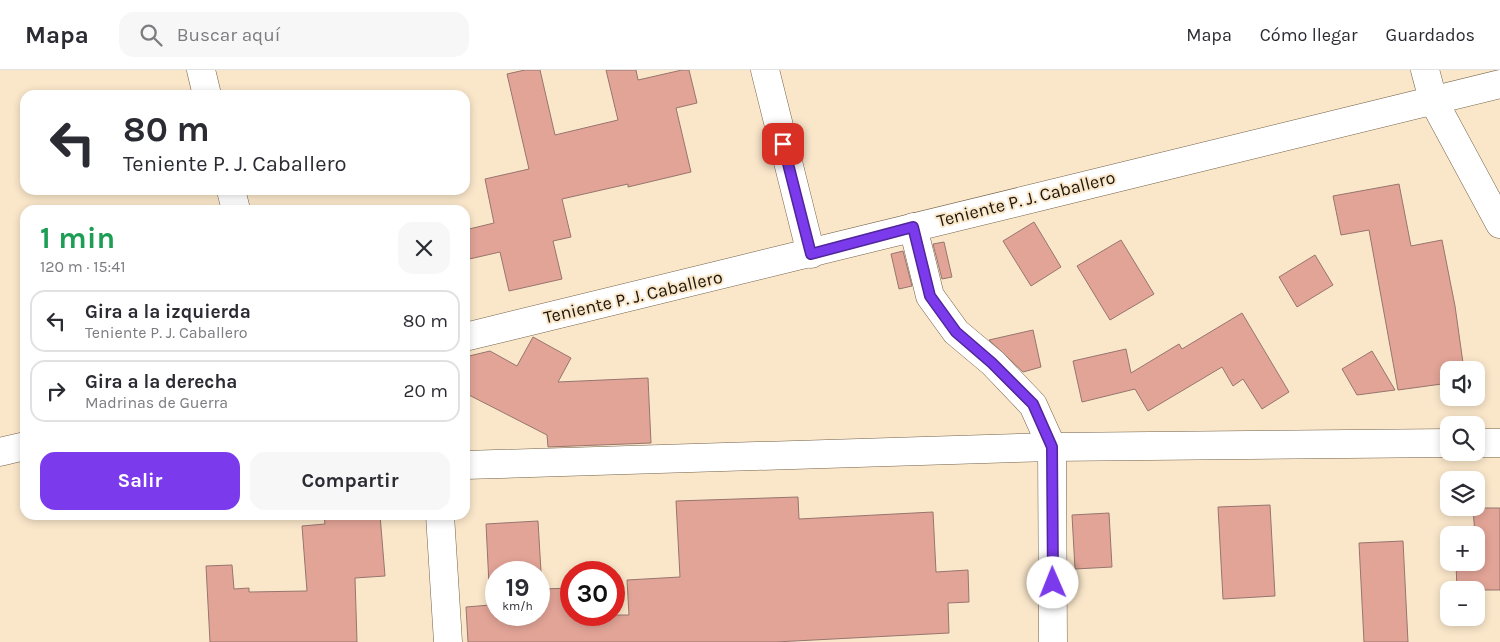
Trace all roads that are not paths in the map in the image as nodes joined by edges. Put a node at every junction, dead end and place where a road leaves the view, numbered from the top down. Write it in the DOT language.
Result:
graph roads {
  1 [pos="201,70"];
  2 [pos="765,70"];
  3 [pos="1425,70"];
  4 [pos="1500,84"];
  5 [pos="206,90"];
  6 [pos="1433,100"];
  7 [pos="1500,224"];
  8 [pos="913,227"];
  9 [pos="811,254"];
  10 [pos="470,336"];
  11 [pos="1440,443"];
  12 [pos="1485,443"];
  13 [pos="1500,443"];
  14 [pos="20,447"];
  15 [pos="1052,447"];
  16 [pos="0,452"];
  17 [pos="470,465"];
  18 [pos="440,520"];
  19 [pos="448,642"];
  20 [pos="1053,642"];
  1 -- 5 [label="street"];
  2 -- 9 [label="street"];
  3 -- 6 [label="street"];
  4 -- 6 [label="street, Teniente P. J. Caballero"];
  6 -- 7 [label="street"];
  6 -- 8 [label="street, Teniente P. J. Caballero"];
  8 -- 9 [label="street, Teniente P. J. Caballero"];
  8 -- 15 [label="street"];
  9 -- 10 [label="street, Teniente P. J. Caballero"];
  11 -- 15 [label="street"];
  12 -- 13 [label="street"];
  14 -- 16 [label="street"];
  15 -- 17 [label="street"];
  15 -- 20 [label="street"];
  18 -- 19 [label="street"];
}
